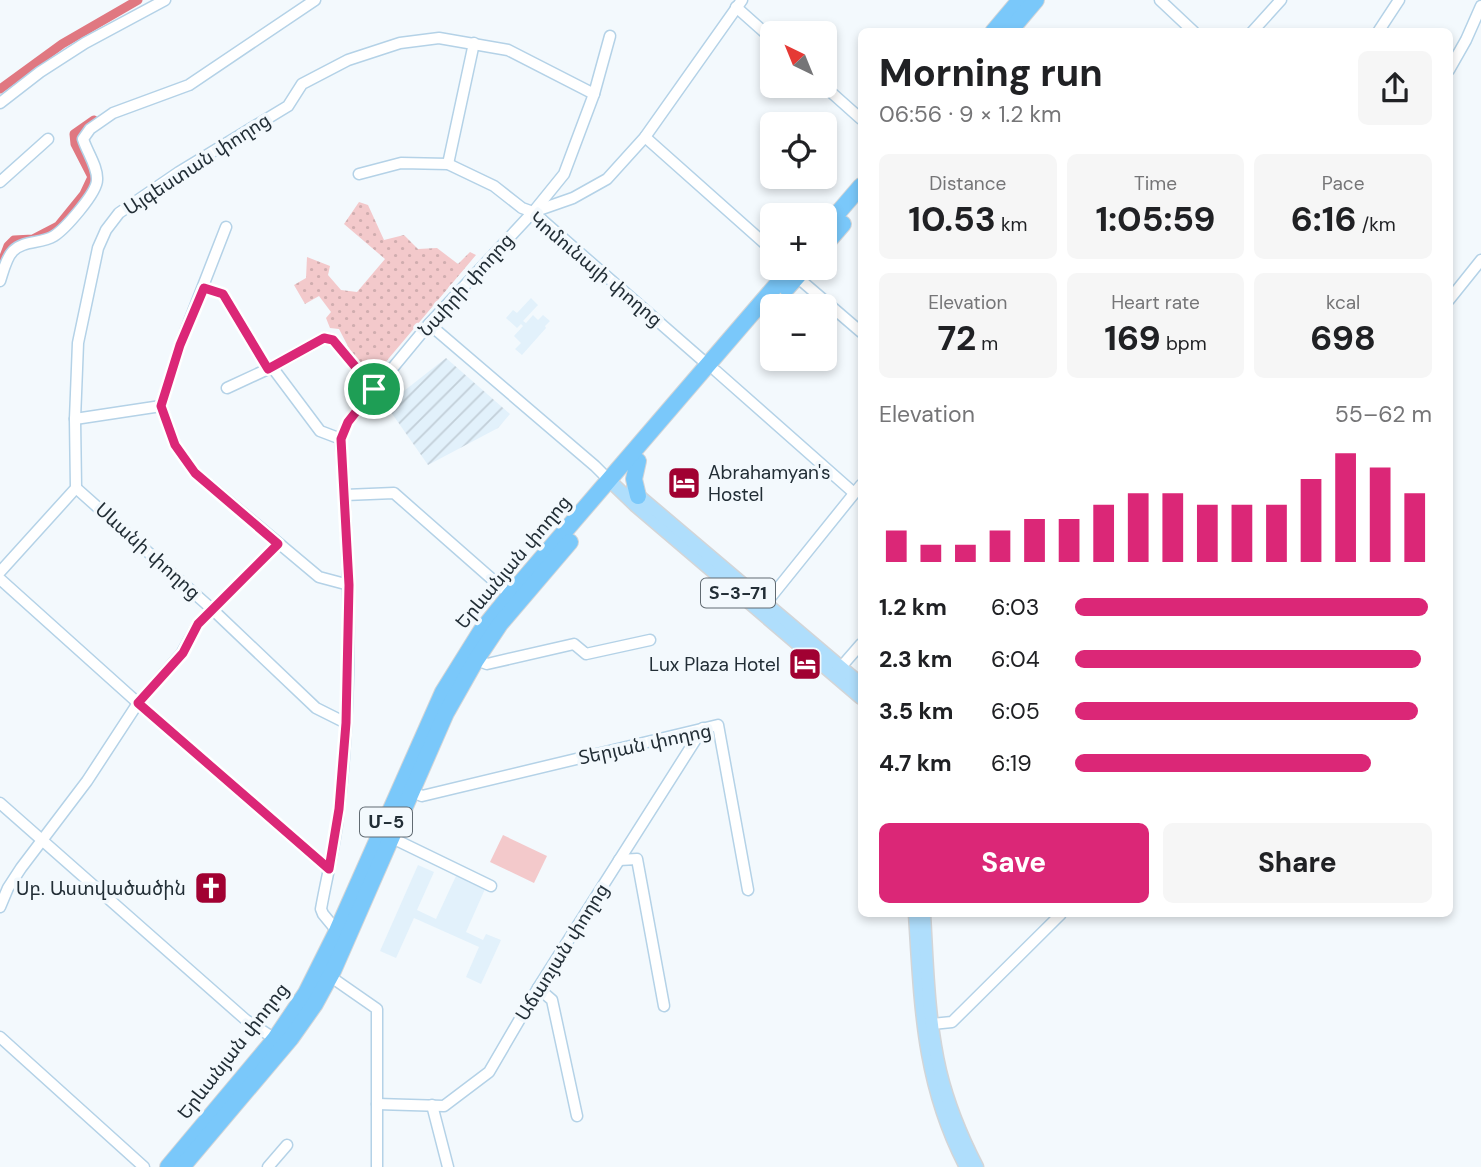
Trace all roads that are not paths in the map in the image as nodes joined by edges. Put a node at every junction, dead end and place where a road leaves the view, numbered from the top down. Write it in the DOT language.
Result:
graph roads {
  1 [pos="165,0"];
  2 [pos="315,0"];
  3 [pos="1020,0"];
  4 [pos="1036,0"];
  5 [pos="1160,0"];
  6 [pos="1281,0"];
  7 [pos="1399,0"];
  8 [pos="739,4"];
  9 [pos="1481,6"];
  10 [pos="760,26"];
  11 [pos="996,28"];
  12 [pos="1012,28"];
  13 [pos="1190,28"];
  14 [pos="1256,28"];
  15 [pos="1381,28"];
  16 [pos="610,36"];
  17 [pos="474,43"];
  18 [pos="1453,63"];
  19 [pos="594,94"];
  20 [pos="837,98"];
  21 [pos="0,103"];
  22 [pos="858,116"];
  23 [pos="645,137"];
  24 [pos="48,139"];
  25 [pos="448,164"];
  26 [pos="359,174"];
  27 [pos="0,182"];
  28 [pos="858,189"];
  29 [pos="858,206"];
  30 [pos="533,212"];
  31 [pos="837,214"];
  32 [pos="226,227"];
  33 [pos="837,231"];
  34 [pos="760,239"];
  35 [pos="1481,260"];
  36 [pos="790,280"];
  37 [pos="807,280"];
  38 [pos="0,281"];
  39 [pos="204,288"];
  40 [pos="1453,295"];
  41 [pos="760,318"];
  42 [pos="429,324"];
  43 [pos="858,329"];
  44 [pos="270,368"];
  45 [pos="712,368"];
  46 [pos="227,388"];
  47 [pos="374,389"];
  48 [pos="161,406"];
  49 [pos="75,419"];
  50 [pos="341,439"];
  51 [pos="638,461"];
  52 [pos="613,479"];
  53 [pos="76,488"];
  54 [pos="858,489"];
  55 [pos="345,495"];
  56 [pos="638,496"];
  57 [pos="278,544"];
  58 [pos="0,572"];
  59 [pos="0,579"];
  60 [pos="349,585"];
  61 [pos="510,595"];
  62 [pos="762,607"];
  63 [pos="213,610"];
  64 [pos="650,640"];
  65 [pos="858,647"];
  66 [pos="476,660"];
  67 [pos="841,667"];
  68 [pos="858,681"];
  69 [pos="858,695"];
  70 [pos="138,703"];
  71 [pos="346,723"];
  72 [pos="703,728"];
  73 [pos="412,792"];
  74 [pos="0,803"];
  75 [pos="392,838"];
  76 [pos="43,840"];
  77 [pos="619,860"];
  78 [pos="329,869"];
  79 [pos="491,886"];
  80 [pos="748,890"];
  81 [pos="0,907"];
  82 [pos="915,917"];
  83 [pos="924,917"];
  84 [pos="1058,917"];
  85 [pos="337,931"];
  86 [pos="331,977"];
  87 [pos="538,988"];
  88 [pos="664,1006"];
  89 [pos="932,1024"];
  90 [pos="0,1037"];
  91 [pos="275,1039"];
  92 [pos="377,1104"];
  93 [pos="432,1105"];
  94 [pos="576,1116"];
  95 [pos="287,1145"];
  96 [pos="144,1167"];
  97 [pos="168,1167"];
  98 [pos="182,1167"];
  99 [pos="268,1167"];
  100 [pos="377,1167"];
  101 [pos="448,1167"];
  102 [pos="966,1167"];
  103 [pos="977,1167"];
  1 -- 21 [label="street"];
  2 -- 38 [label="street"];
  3 -- 11 [label="highway"];
  4 -- 12 [label="highway"];
  5 -- 13 [label="street"];
  6 -- 14 [label="street"];
  7 -- 15 [label="street"];
  8 -- 10 [label="street"];
  8 -- 23 [label="street, Նաիրի փողոց"];
  9 -- 18 [label="street"];
  16 -- 19 [label="street"];
  17 -- 19 [label="street, Այգեստան փողոց"];
  17 -- 25 [label="street"];
  17 -- 49 [label="street, Այգեստան փողոց"];
  19 -- 30 [label="street"];
  20 -- 22 [label="street"];
  23 -- 30 [label="street, Նաիրի փողոց"];
  23 -- 34 [label="street"];
  24 -- 27 [label="street"];
  25 -- 26 [label="street, Կոմունայի փողոց"];
  25 -- 30 [label="street, Կոմունայի փողոց"];
  28 -- 31 [label="highway"];
  29 -- 33 [label="highway"];
  30 -- 42 [label="street, Նաիրի փողոց"];
  30 -- 45 [label="street, Կոմունայի փողոց"];
  32 -- 39 [label="street"];
  35 -- 40 [label="street"];
  36 -- 45 [label="highway, Երևանյան փողոց / Մ-5"];
  37 -- 43 [label="street"];
  39 -- 44 [label="street"];
  39 -- 48 [label="street"];
  41 -- 45 [label="highway, Երևանյան փողոց / Մ-5"];
  42 -- 47 [label="street, Նաիրի փողոց"];
  42 -- 52 [label="street"];
  44 -- 46 [label="street"];
  44 -- 47 [label="street"];
  44 -- 50 [label="street"];
  45 -- 51 [label="highway, Երևանյան փողոց / Մ-5"];
  45 -- 52 [label="highway, Երևանյան փողոց / Մ-5"];
  45 -- 54 [label="street, Կոմունայի փողոց"];
  47 -- 50 [label="street, Նաիրի փողոց"];
  48 -- 49 [label="street"];
  48 -- 57 [label="street"];
  49 -- 53 [label="street, Այգեստան փողոց"];
  50 -- 55 [label="street"];
  51 -- 52 [label="highway, Երևանյան փողոց / Մ-5"];
  51 -- 56 [label="highway"];
  52 -- 56 [label="main road, Տ-3-71"];
  52 -- 61 [label="highway, Երևանյան փողոց / Մ-5"];
  52 -- 62 [label="main road, Տ-3-71"];
  52 -- 66 [label="highway, Երևանյան փողոց / Մ-5"];
  53 -- 58 [label="street"];
  53 -- 63 [label="street, Սևանի փողոց"];
  54 -- 62 [label="street"];
  55 -- 60 [label="street"];
  55 -- 61 [label="street"];
  56 -- 62 [label="main road, Տ-3-71"];
  57 -- 60 [label="street"];
  57 -- 63 [label="street"];
  59 -- 70 [label="street"];
  60 -- 71 [label="street"];
  61 -- 85 [label="highway, Երևանյան փողոց / Մ-5"];
  62 -- 67 [label="main road, Տ-3-71"];
  62 -- 69 [label="main road, Տ-3-71"];
  63 -- 70 [label="street"];
  63 -- 71 [label="street, Սևանի փողոց"];
  64 -- 66 [label="street"];
  65 -- 67 [label="street"];
  66 -- 73 [label="highway, Երևանյան փողոց / Մ-5"];
  67 -- 68 [label="main road, Տ-3-71"];
  70 -- 76 [label="street"];
  70 -- 78 [label="street"];
  71 -- 78 [label="street"];
  72 -- 73 [label="street, Տերյան փողոց"];
  72 -- 77 [label="street, Աճառյան փողոց"];
  72 -- 80 [label="street, Տերյան փողոց"];
  73 -- 75 [label="highway, Երևանյան փողոց / Մ-5"];
  74 -- 76 [label="street"];
  75 -- 79 [label="street"];
  75 -- 86 [label="highway, Երևանյան փողոց / Մ-5"];
  76 -- 81 [label="street"];
  76 -- 91 [label="street"];
  77 -- 87 [label="street, Աճառյան փողոց"];
  77 -- 88 [label="street"];
  78 -- 85 [label="street"];
  82 -- 102 [label="main road"];
  83 -- 89 [label="main road"];
  84 -- 89 [label="street"];
  85 -- 91 [label="highway, Երևանյան փողոց / Մ-5"];
  86 -- 92 [label="street"];
  86 -- 98 [label="highway, Երևանյան փողոց / Մ-5"];
  87 -- 93 [label="street, Աճառյան փողոց"];
  87 -- 94 [label="street"];
  89 -- 103 [label="main road"];
  90 -- 96 [label="street"];
  91 -- 97 [label="highway, Երևանյան փողոց / Մ-5"];
  92 -- 93 [label="street, Աճառյան փողոց"];
  92 -- 100 [label="street"];
  93 -- 101 [label="street"];
  95 -- 99 [label="street"];
}
